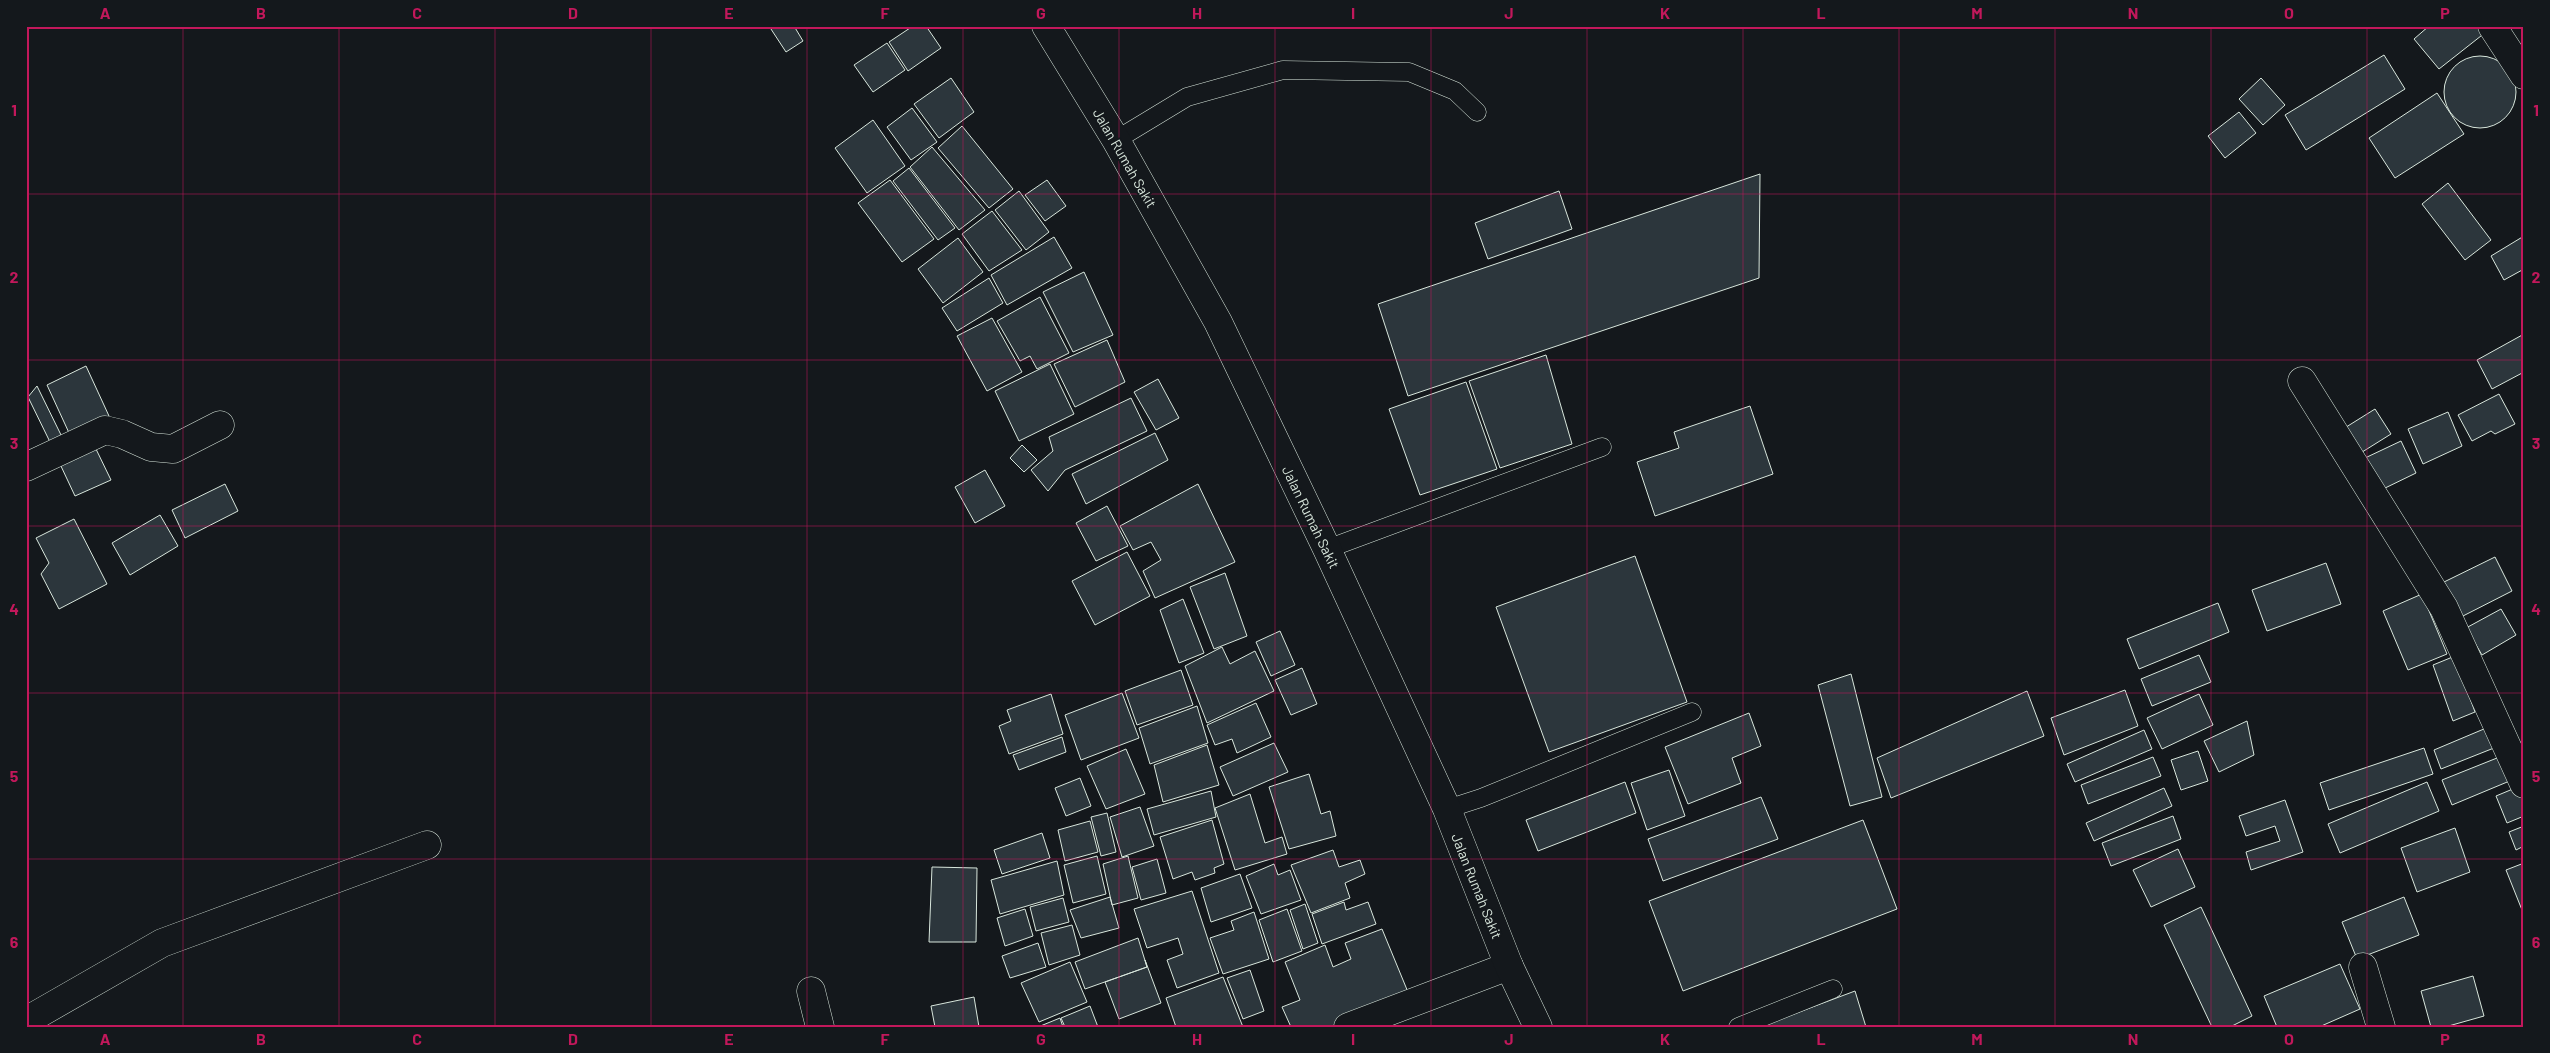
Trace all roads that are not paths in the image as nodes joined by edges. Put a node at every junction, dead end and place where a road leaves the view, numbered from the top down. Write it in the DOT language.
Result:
graph roads {
  1 [pos="1046,26"];
  2 [pos="2492,26"];
  3 [pos="2524,75"];
  4 [pos="1477,112"];
  5 [pos="1116,140"];
  6 [pos="2302,381"];
  7 [pos="220,425"];
  8 [pos="1602,447"];
  9 [pos="26,467"];
  10 [pos="1327,549"];
  11 [pos="1692,712"];
  12 [pos="2524,784"];
  13 [pos="1447,809"];
  14 [pos="427,845"];
  15 [pos="1509,966"];
  16 [pos="2363,967"];
  17 [pos="1833,989"];
  18 [pos="811,991"];
  19 [pos="26,1021"];
  20 [pos="820,1027"];
  21 [pos="1348,1027"];
  22 [pos="1538,1027"];
  23 [pos="1738,1027"];
  24 [pos="2381,1027"];
  1 -- 5 [label="street, Jalan Rumah Sakit"];
  2 -- 3 [label="street"];
  4 -- 5 [label="lane"];
  5 -- 10 [label="street, Jalan Rumah Sakit"];
  6 -- 12 [label="street"];
  7 -- 9 [label="street"];
  8 -- 10 [label="lane"];
  10 -- 13 [label="street, Jalan Rumah Sakit"];
  11 -- 13 [label="lane"];
  13 -- 15 [label="street, Jalan Rumah Sakit"];
  14 -- 19 [label="street"];
  15 -- 21 [label="street"];
  15 -- 22 [label="street, Jalan Rumah Sakit"];
  16 -- 24 [label="street"];
  17 -- 23 [label="lane"];
  18 -- 20 [label="street"];
}
